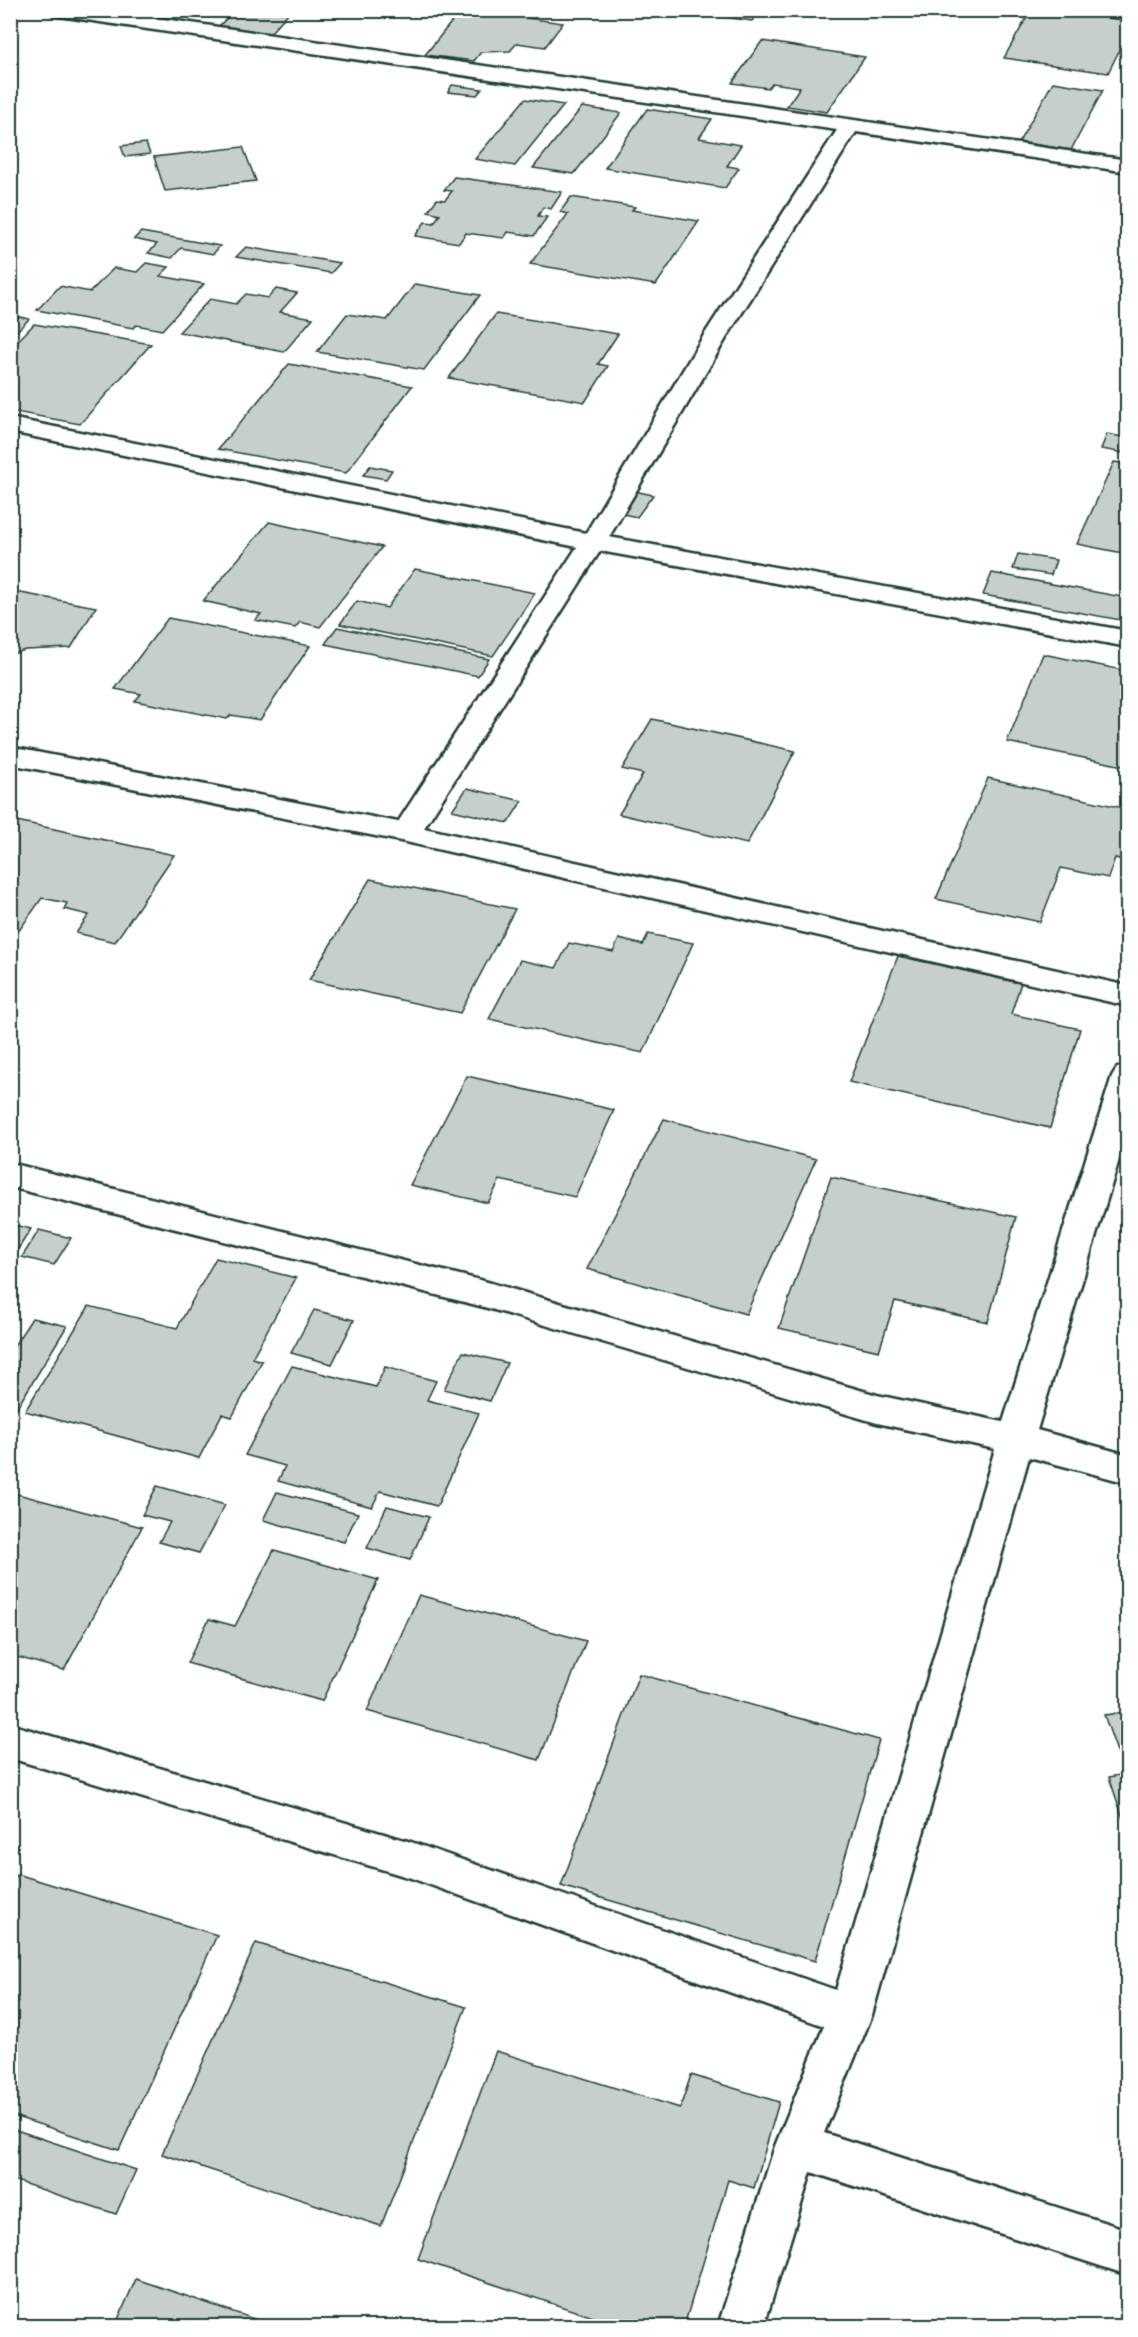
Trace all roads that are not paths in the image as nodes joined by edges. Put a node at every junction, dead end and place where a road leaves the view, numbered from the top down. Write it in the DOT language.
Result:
graph roads {
  1 [pos="58,10"];
  2 [pos="850,125"];
  3 [pos="1128,166"];
  4 [pos="10,425"];
  5 [pos="593,542"];
  6 [pos="1128,639"];
  7 [pos="10,755"];
  8 [pos="406,833"];
  9 [pos="1128,996"];
  10 [pos="1128,1076"];
  11 [pos="10,1175"];
  12 [pos="1016,1439"];
  13 [pos="1128,1469"];
  14 [pos="10,1742"];
  15 [pos="850,2015"];
  16 [pos="797,2146"];
  17 [pos="1128,2253"];
  18 [pos="741,2326"];
  1 -- 2 [label="street"];
  2 -- 3 [label="street"];
  2 -- 5 [label="street"];
  4 -- 5 [label="street"];
  5 -- 6 [label="street"];
  5 -- 8 [label="street"];
  7 -- 8 [label="street"];
  8 -- 9 [label="street"];
  10 -- 12 [label="street"];
  11 -- 12 [label="street"];
  12 -- 13 [label="street"];
  12 -- 15 [label="street"];
  14 -- 15 [label="street"];
  15 -- 16 [label="street"];
  16 -- 17 [label="street"];
  16 -- 18 [label="street"];
}
